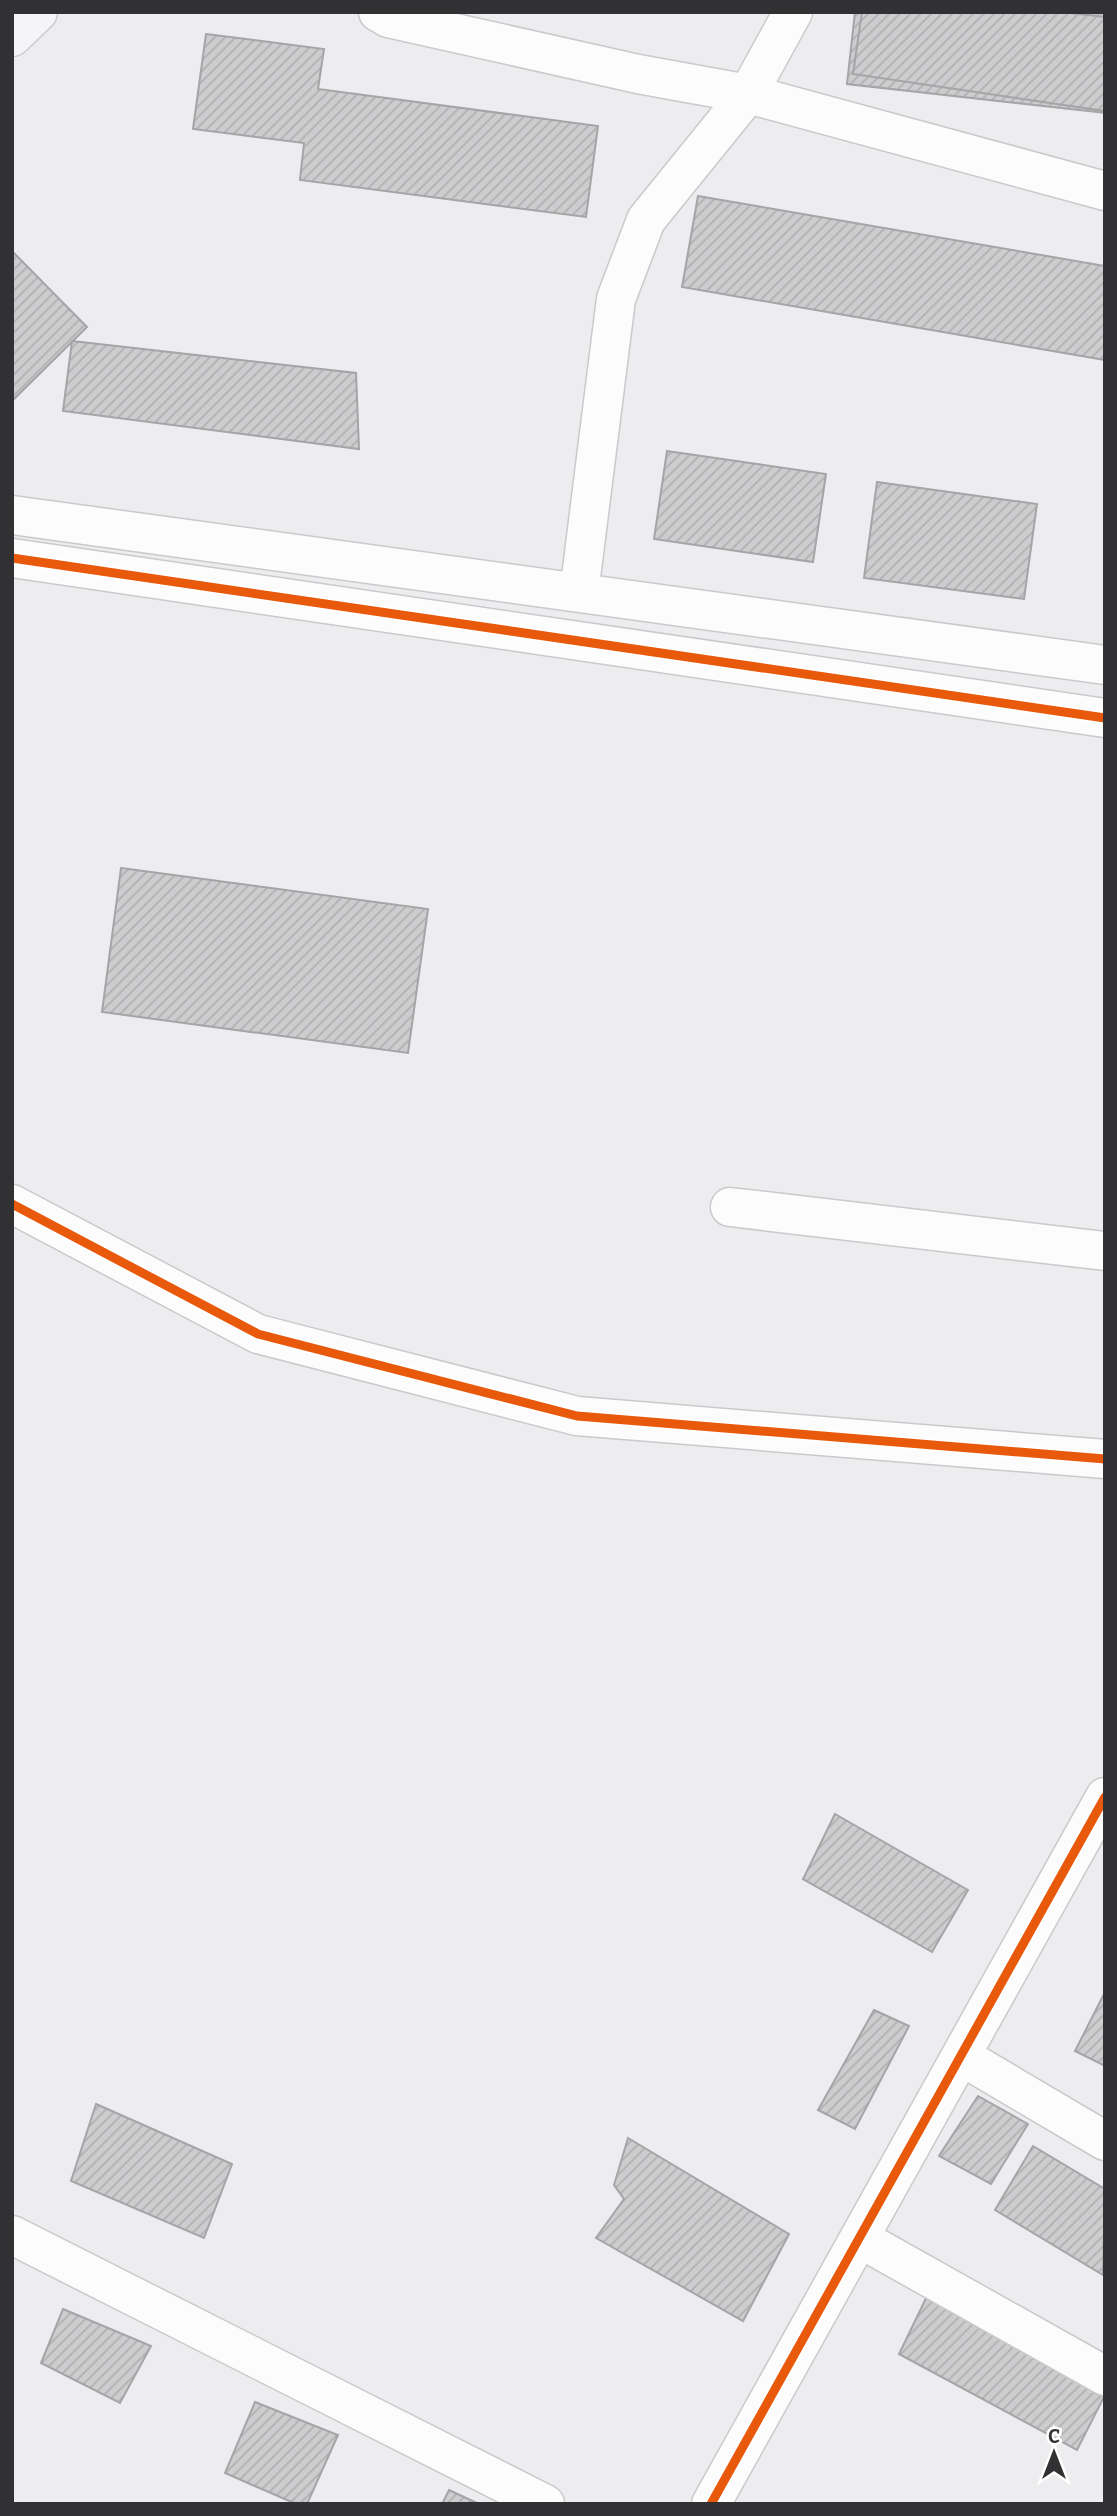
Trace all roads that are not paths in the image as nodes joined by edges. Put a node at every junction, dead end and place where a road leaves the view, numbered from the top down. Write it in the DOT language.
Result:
graph roads {
  1 [pos="38,12"];
  2 [pos="378,12"];
  3 [pos="793,12"];
  4 [pos="12,37"];
  5 [pos="748,94"];
  6 [pos="1105,191"];
  7 [pos="12,516"];
  8 [pos="12,558"];
  9 [pos="579,593"];
  10 [pos="1105,665"];
  11 [pos="1105,718"];
  12 [pos="12,1204"];
  13 [pos="730,1207"];
  14 [pos="1105,1251"];
  15 [pos="1105,1459"];
  16 [pos="1105,1797"];
  17 [pos="961,2056"];
  18 [pos="1105,2141"];
  19 [pos="12,2235"];
  20 [pos="859,2238"];
  21 [pos="1105,2376"];
  22 [pos="545,2504"];
  23 [pos="711,2504"];
  1 -- 4 [label="main road"];
  2 -- 5 [label="street"];
  3 -- 5 [label="street"];
  5 -- 6 [label="street"];
  5 -- 9 [label="street"];
  7 -- 9 [label="street"];
  8 -- 11 [label="street"];
  9 -- 10 [label="street"];
  12 -- 15 [label="street"];
  13 -- 14 [label="street"];
  16 -- 17 [label="street"];
  17 -- 18 [label="street"];
  17 -- 20 [label="street"];
  19 -- 22 [label="street"];
  20 -- 21 [label="street"];
  20 -- 23 [label="street"];
}
